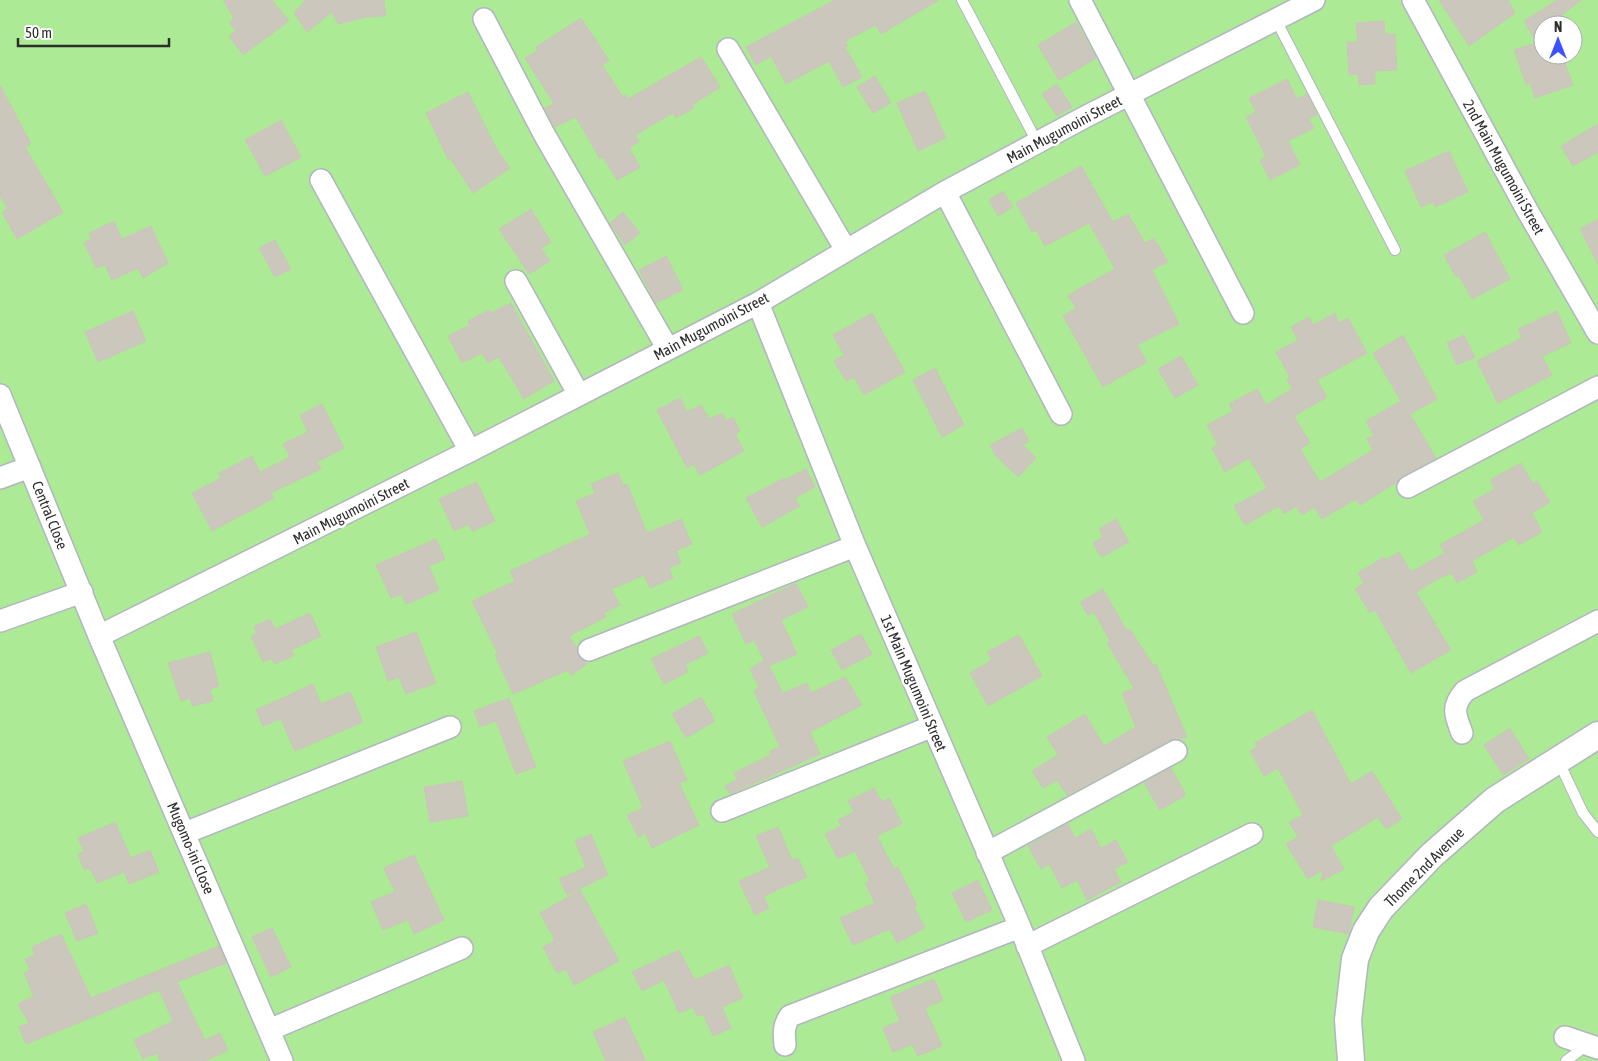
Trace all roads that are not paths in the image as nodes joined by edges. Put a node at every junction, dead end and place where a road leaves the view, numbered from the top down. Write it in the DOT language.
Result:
graph roads {
  1 [pos="962,0"];
  2 [pos="1080,0"];
  3 [pos="1313,0"];
  4 [pos="1413,0"];
  5 [pos="484,19"];
  6 [pos="1276,20"];
  7 [pos="728,49"];
  8 [pos="1131,94"];
  9 [pos="1037,142"];
  10 [pos="321,180"];
  11 [pos="945,192"];
  12 [pos="846,250"];
  13 [pos="1395,250"];
  14 [pos="516,282"];
  15 [pos="758,303"];
  16 [pos="1592,307"];
  17 [pos="1243,313"];
  18 [pos="1598,332"];
  19 [pos="668,348"];
  20 [pos="1598,386"];
  21 [pos="0,395"];
  22 [pos="580,395"];
  23 [pos="1061,414"];
  24 [pos="470,451"];
  25 [pos="30,467"];
  26 [pos="0,478"];
  27 [pos="1408,487"];
  28 [pos="855,546"];
  29 [pos="82,592"];
  30 [pos="0,620"];
  31 [pos="1598,621"];
  32 [pos="99,636"];
  33 [pos="589,650"];
  34 [pos="933,726"];
  35 [pos="450,727"];
  36 [pos="1462,734"];
  37 [pos="1598,735"];
  38 [pos="1176,751"];
  39 [pos="1557,759"];
  40 [pos="722,811"];
  41 [pos="1598,832"];
  42 [pos="185,833"];
  43 [pos="1252,834"];
  44 [pos="987,852"];
  45 [pos="1023,937"];
  46 [pos="462,948"];
  47 [pos="269,1030"];
  48 [pos="1565,1037"];
  49 [pos="785,1045"];
  50 [pos="1593,1046"];
  51 [pos="282,1061"];
  52 [pos="1074,1061"];
  53 [pos="1350,1061"];
  54 [pos="1566,1061"];
  1 -- 9 [label="lane"];
  2 -- 8 [label="street"];
  3 -- 6 [label="street, Main Mugumoini Street"];
  4 -- 16 [label="street, 2nd Main Mugumoini Street"];
  5 -- 19 [label="street"];
  6 -- 8 [label="street, Main Mugumoini Street"];
  6 -- 13 [label="lane"];
  7 -- 12 [label="street"];
  8 -- 9 [label="street, Main Mugumoini Street"];
  8 -- 17 [label="street"];
  9 -- 11 [label="street, Main Mugumoini Street"];
  10 -- 24 [label="street"];
  11 -- 12 [label="street, Main Mugumoini Street"];
  11 -- 23 [label="street"];
  12 -- 15 [label="street, Main Mugumoini Street"];
  14 -- 22 [label="street"];
  15 -- 19 [label="street, Main Mugumoini Street"];
  15 -- 28 [label="street, 1st Main Mugumoini Street"];
  16 -- 18 [label="street, 2nd Main Mugumoini Street"];
  19 -- 22 [label="street, Main Mugumoini Street"];
  20 -- 27 [label="street"];
  21 -- 25 [label="street, Central Close"];
  22 -- 24 [label="street, Main Mugumoini Street"];
  24 -- 32 [label="street, Main Mugumoini Street"];
  25 -- 26 [label="street"];
  25 -- 29 [label="street, Central Close"];
  28 -- 33 [label="street"];
  28 -- 34 [label="street, 1st Main Mugumoini Street"];
  29 -- 30 [label="street"];
  29 -- 32 [label="street, Central Close"];
  31 -- 36 [label="street"];
  32 -- 42 [label="street, Mugomo-ini Close"];
  34 -- 40 [label="street"];
  34 -- 44 [label="street, 1st Main Mugumoini Street"];
  35 -- 42 [label="street"];
  37 -- 39 [label="street, Thome 2nd Avenue"];
  38 -- 44 [label="street"];
  39 -- 41 [label="lane"];
  39 -- 53 [label="street, Thome 2nd Avenue"];
  42 -- 47 [label="street, Mugomo-ini Close"];
  43 -- 45 [label="street"];
  44 -- 45 [label="street, 1st Main Mugumoini Street"];
  45 -- 49 [label="street"];
  45 -- 52 [label="street, 1st Main Mugumoini Street"];
  46 -- 47 [label="street"];
  47 -- 51 [label="street, Mugomo-ini Close"];
  48 -- 50 [label="street"];
  50 -- 54 [label="lane"];
}
